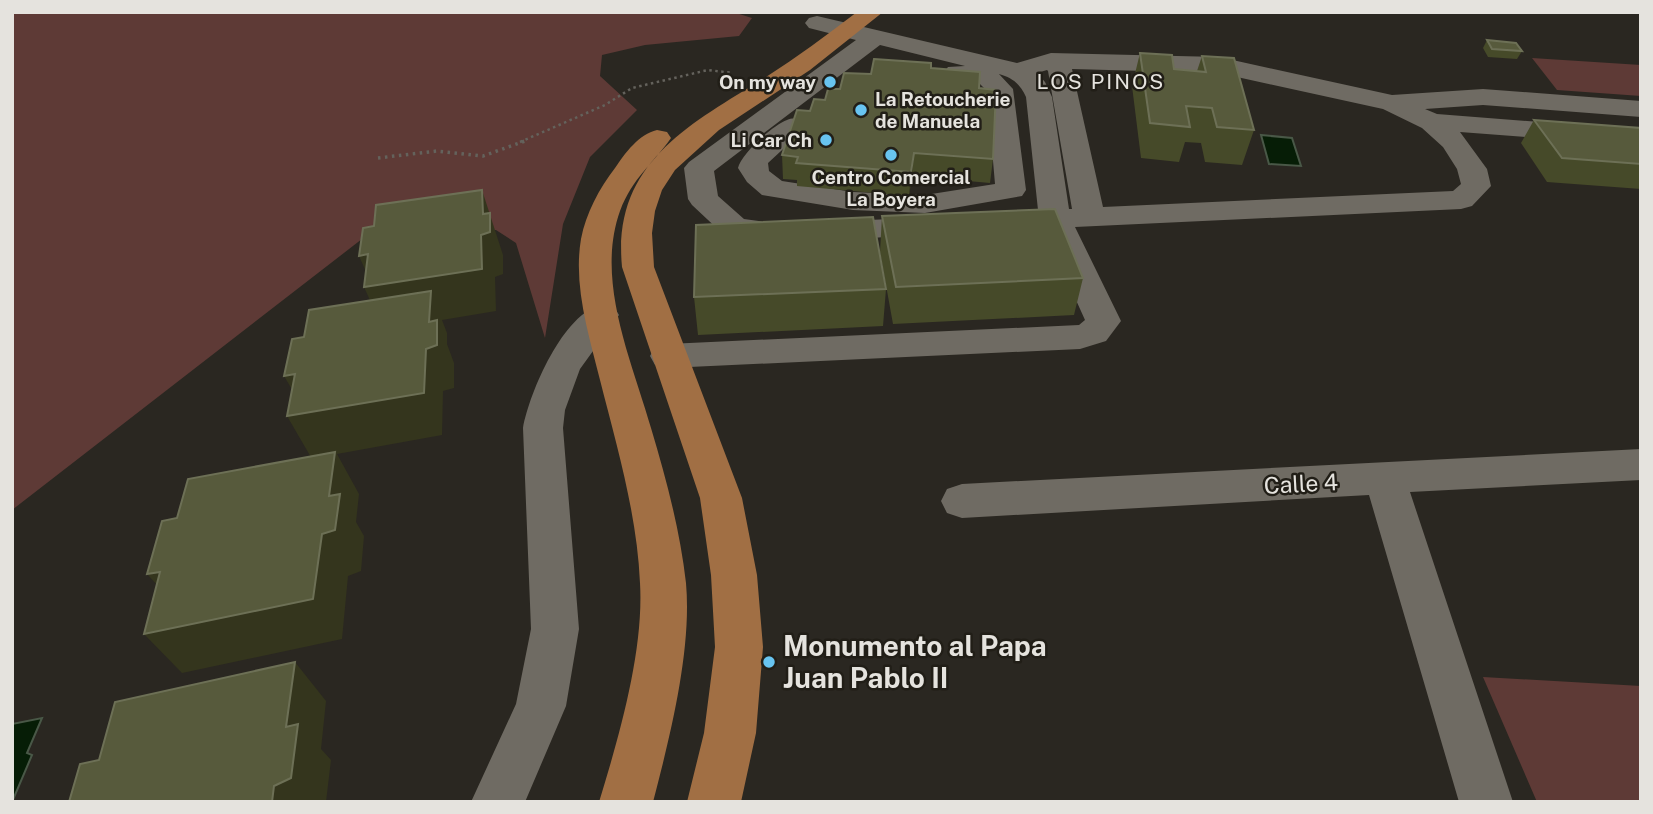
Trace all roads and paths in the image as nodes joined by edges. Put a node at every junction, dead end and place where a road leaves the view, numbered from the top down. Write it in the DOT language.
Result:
graph roads {
  1 [pos="855,24"];
  2 [pos="923,25"];
  3 [pos="1012,53"];
  4 [pos="902,60"];
  5 [pos="938,61"];
  6 [pos="1053,61"];
  7 [pos="741,74"];
  8 [pos="833,86"];
  9 [pos="1391,103"];
  10 [pos="1641,109"];
  11 [pos="1432,122"];
  12 [pos="1641,138"];
  13 [pos="378,158"];
  14 [pos="928,215"];
  15 [pos="1072,217"];
  16 [pos="602,315"];
  17 [pos="668,356"];
  18 [pos="1641,464"];
  19 [pos="1385,480"];
  20 [pos="962,501"];
  21 [pos="498,802"];
  22 [pos="626,802"];
  23 [pos="715,802"];
  24 [pos="1486,802"];
  1 -- 2 [label="street"];
  1 -- 4 [label="street"];
  1 -- 7 [label="main road"];
  1 -- 8 [label="street"];
  1 -- 17 [label="main road"];
  2 -- 3 [label="street"];
  2 -- 4 [label="street"];
  3 -- 5 [label="street"];
  3 -- 6 [label="street"];
  3 -- 15 [label="street"];
  4 -- 5 [label="street"];
  5 -- 14 [label="street"];
  6 -- 9 [label="street"];
  6 -- 15 [label="street"];
  7 -- 13 [label="path"];
  7 -- 16 [label="main road"];
  8 -- 14 [label="street"];
  8 -- 14 [label="street"];
  9 -- 10 [label="street"];
  9 -- 11 [label="street"];
  11 -- 12 [label="street"];
  11 -- 15 [label="street"];
  14 -- 15 [label="street"];
  15 -- 17 [label="street"];
  16 -- 21 [label="street"];
  16 -- 22 [label="main road"];
  17 -- 23 [label="main road"];
  18 -- 19 [label="street, Calle 4"];
  19 -- 20 [label="street, Calle 4"];
  19 -- 24 [label="street"];
}
